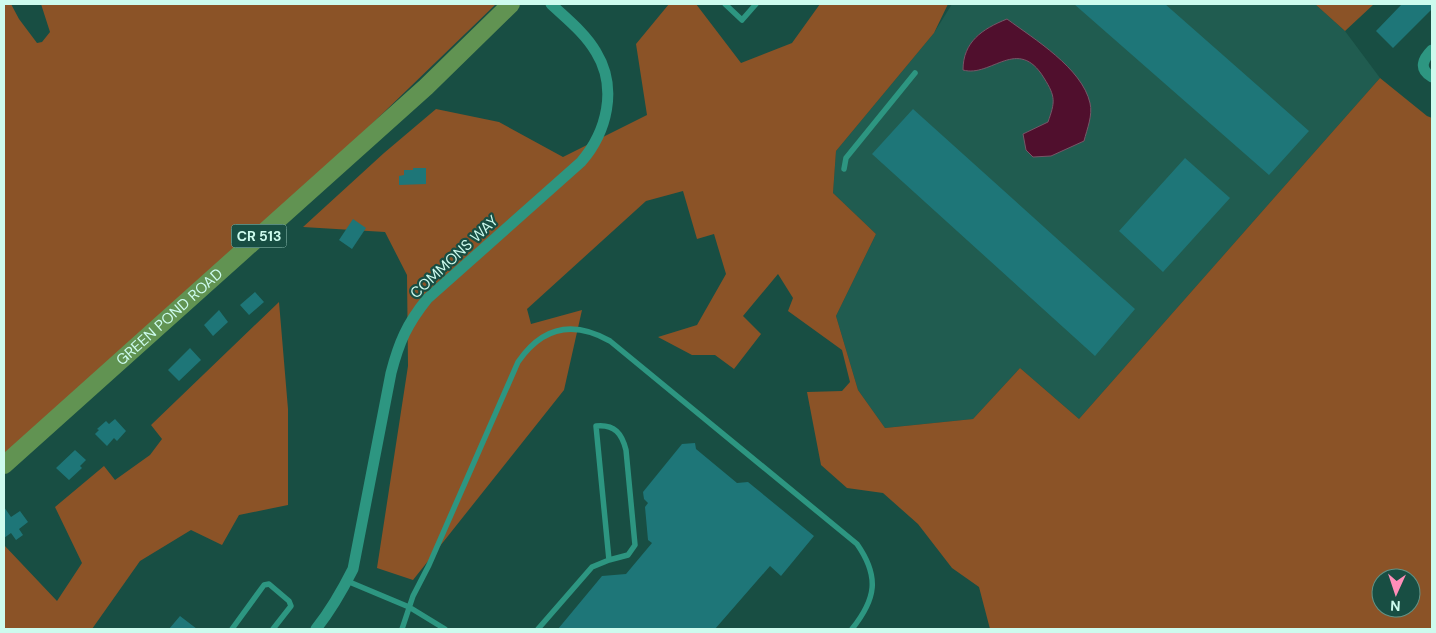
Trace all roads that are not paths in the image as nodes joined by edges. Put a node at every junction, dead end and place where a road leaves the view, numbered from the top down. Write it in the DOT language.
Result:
graph roads {
  1 [pos="511,4"];
  2 [pos="552,4"];
  3 [pos="725,4"];
  4 [pos="756,4"];
  5 [pos="1432,50"];
  6 [pos="915,73"];
  7 [pos="1432,77"];
  8 [pos="844,170"];
  9 [pos="4,465"];
  10 [pos="610,560"];
  11 [pos="347,581"];
  12 [pos="409,607"];
  13 [pos="232,629"];
  14 [pos="273,629"];
  15 [pos="316,629"];
  16 [pos="402,629"];
  17 [pos="445,629"];
  18 [pos="538,629"];
  19 [pos="852,629"];
  1 -- 9 [label="main road, GREEN POND ROAD / CR 513"];
  2 -- 11 [label="street, COMMONS WAY"];
  3 -- 4 [label="lane"];
  5 -- 7 [label="street"];
  6 -- 8 [label="lane"];
  10 -- 10 [label="lane"];
  10 -- 18 [label="lane"];
  11 -- 12 [label="lane"];
  11 -- 15 [label="street, COMMONS WAY"];
  12 -- 16 [label="lane"];
  12 -- 17 [label="lane"];
  12 -- 19 [label="lane"];
  13 -- 14 [label="lane"];
}
